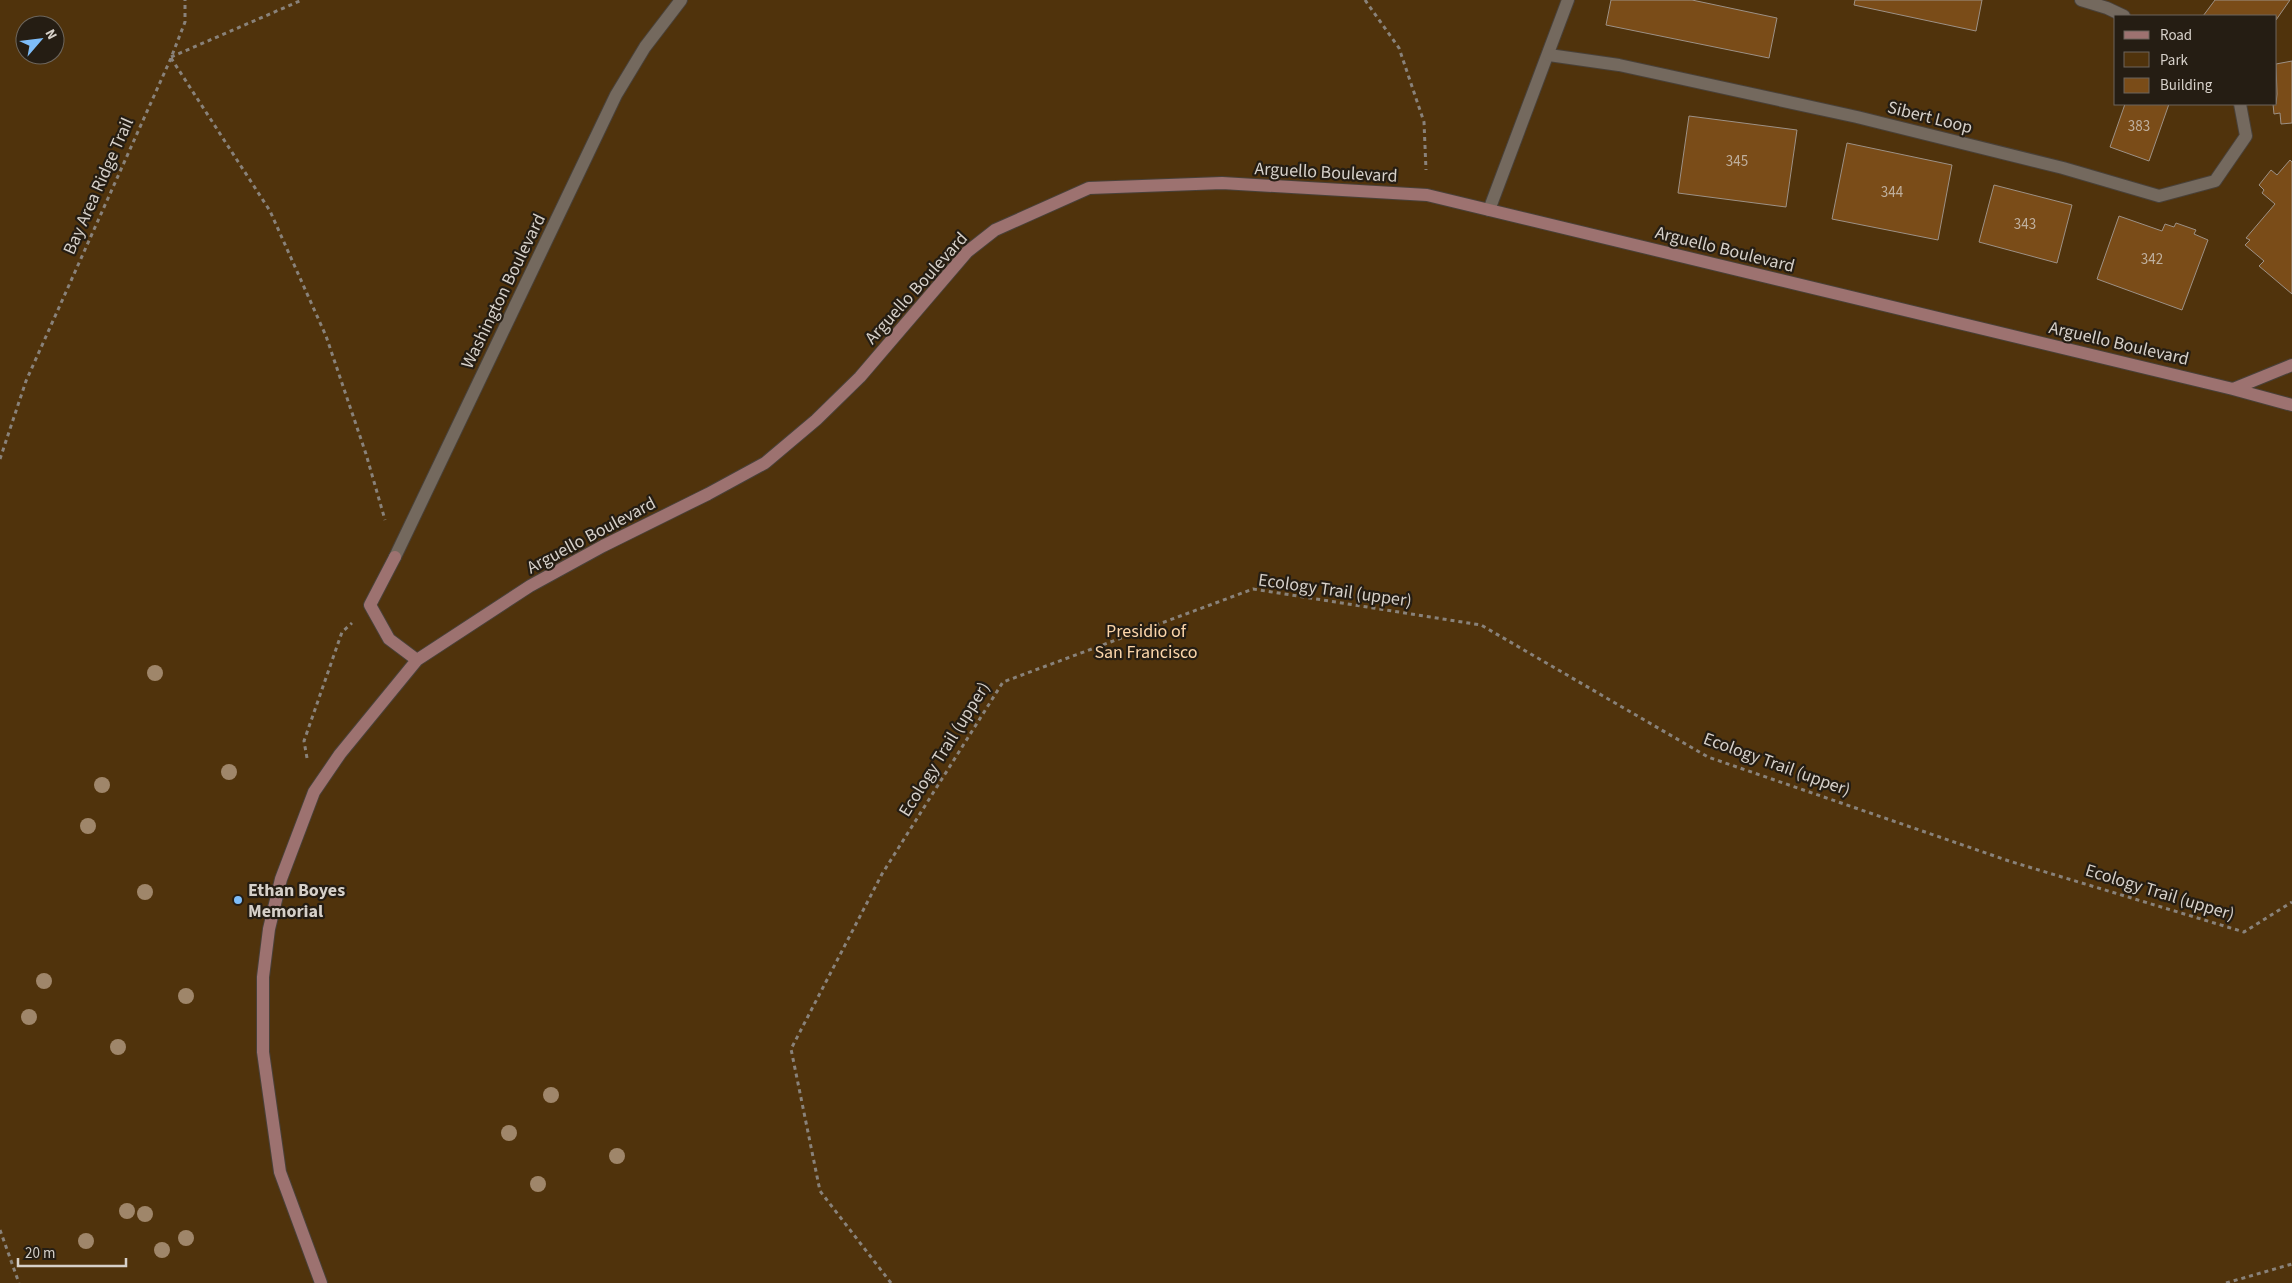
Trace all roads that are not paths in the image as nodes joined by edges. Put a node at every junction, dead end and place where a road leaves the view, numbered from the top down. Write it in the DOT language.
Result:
graph roads {
  1 [pos="681,0"];
  2 [pos="1568,0"];
  3 [pos="2081,0"];
  4 [pos="2121,15"];
  5 [pos="1549,55"];
  6 [pos="2240,105"];
  7 [pos="1489,210"];
  8 [pos="2292,364"];
  9 [pos="2233,389"];
  10 [pos="2292,405"];
  11 [pos="417,660"];
  12 [pos="321,1283"];
  1 -- 11 [label="street, Washington Boulevard"];
  2 -- 5 [label="street"];
  3 -- 4 [label="street"];
  5 -- 6 [label="street, Sibert Loop"];
  5 -- 7 [label="street"];
  7 -- 9 [label="street, Arguello Boulevard"];
  7 -- 11 [label="street, Arguello Boulevard"];
  8 -- 9 [label="street"];
  9 -- 10 [label="street, Arguello Boulevard"];
  11 -- 12 [label="street, Arguello Boulevard"];
}
